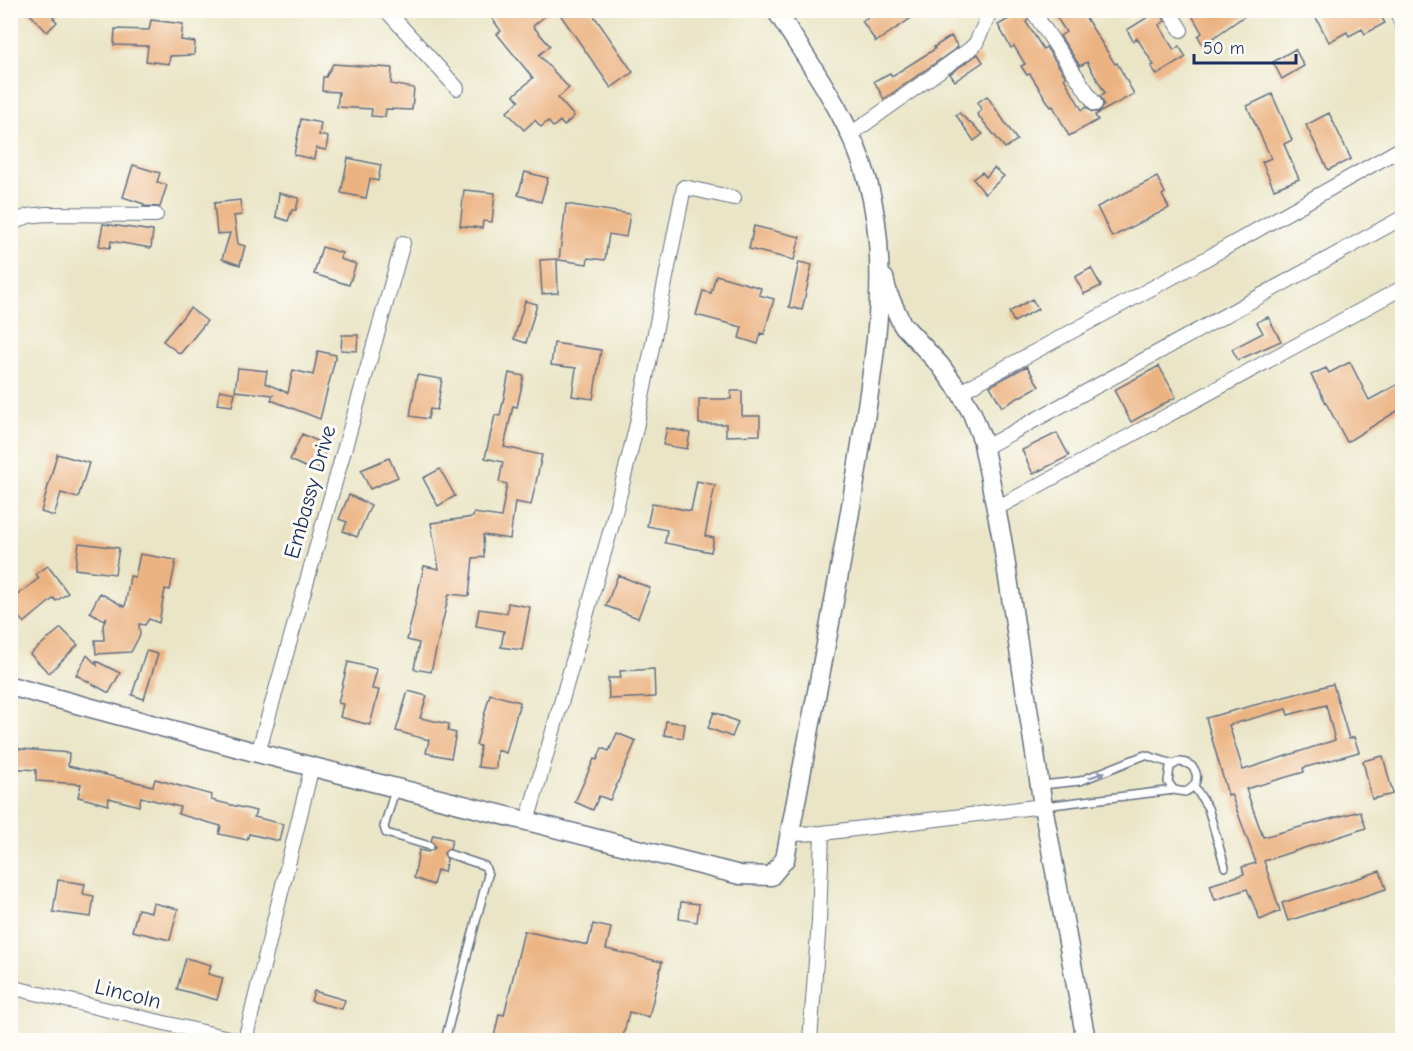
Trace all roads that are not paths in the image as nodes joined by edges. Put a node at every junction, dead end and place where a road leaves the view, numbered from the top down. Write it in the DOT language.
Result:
graph roads {
  1 [pos="386,10"];
  2 [pos="776,10"];
  3 [pos="991,10"];
  4 [pos="1032,10"];
  5 [pos="1168,10"];
  6 [pos="1396,10"];
  7 [pos="1402,24"];
  8 [pos="1182,30"];
  9 [pos="458,88"];
  10 [pos="1095,104"];
  11 [pos="851,134"];
  12 [pos="1402,147"];
  13 [pos="734,198"];
  14 [pos="156,215"];
  15 [pos="1402,218"];
  16 [pos="10,224"];
  17 [pos="403,243"];
  18 [pos="880,261"];
  19 [pos="1402,288"];
  20 [pos="909,332"];
  21 [pos="874,342"];
  22 [pos="960,392"];
  23 [pos="984,448"];
  24 [pos="997,508"];
  25 [pos="10,686"];
  26 [pos="258,753"];
  27 [pos="1173,764"];
  28 [pos="312,766"];
  29 [pos="1040,785"];
  30 [pos="1194,786"];
  31 [pos="395,788"];
  32 [pos="1174,790"];
  33 [pos="1043,806"];
  34 [pos="527,822"];
  35 [pos="822,833"];
  36 [pos="790,834"];
  37 [pos="430,846"];
  38 [pos="449,854"];
  39 [pos="1225,867"];
  40 [pos="10,987"];
  41 [pos="237,1041"];
  42 [pos="245,1041"];
  43 [pos="445,1041"];
  44 [pos="810,1041"];
  45 [pos="1086,1041"];
  1 -- 9 [label="street"];
  2 -- 11 [label="street"];
  3 -- 11 [label="street"];
  4 -- 10 [label="street"];
  5 -- 8 [label="street"];
  6 -- 7 [label="street"];
  11 -- 18 [label="street"];
  12 -- 22 [label="street"];
  13 -- 34 [label="street"];
  14 -- 16 [label="street"];
  15 -- 23 [label="street"];
  17 -- 26 [label="street, Embassy Drive"];
  18 -- 20 [label="street"];
  18 -- 21 [label="street"];
  19 -- 24 [label="street"];
  20 -- 21 [label="street"];
  20 -- 22 [label="street"];
  21 -- 36 [label="street"];
  22 -- 23 [label="street"];
  23 -- 24 [label="street"];
  24 -- 29 [label="street"];
  25 -- 26 [label="street"];
  26 -- 28 [label="street"];
  29 -- 27 [label="lane, one-way"];
  27 -- 30 [label="lane"];
  27 -- 32 [label="lane"];
  28 -- 31 [label="street"];
  28 -- 42 [label="street"];
  29 -- 33 [label="street"];
  30 -- 32 [label="lane"];
  30 -- 39 [label="lane"];
  31 -- 34 [label="street"];
  31 -- 37 [label="lane"];
  32 -- 33 [label="lane"];
  33 -- 35 [label="street"];
  33 -- 45 [label="street"];
  34 -- 36 [label="street"];
  35 -- 36 [label="street"];
  35 -- 44 [label="street"];
  38 -- 43 [label="lane"];
  40 -- 41 [label="street, Lincoln"];
}
